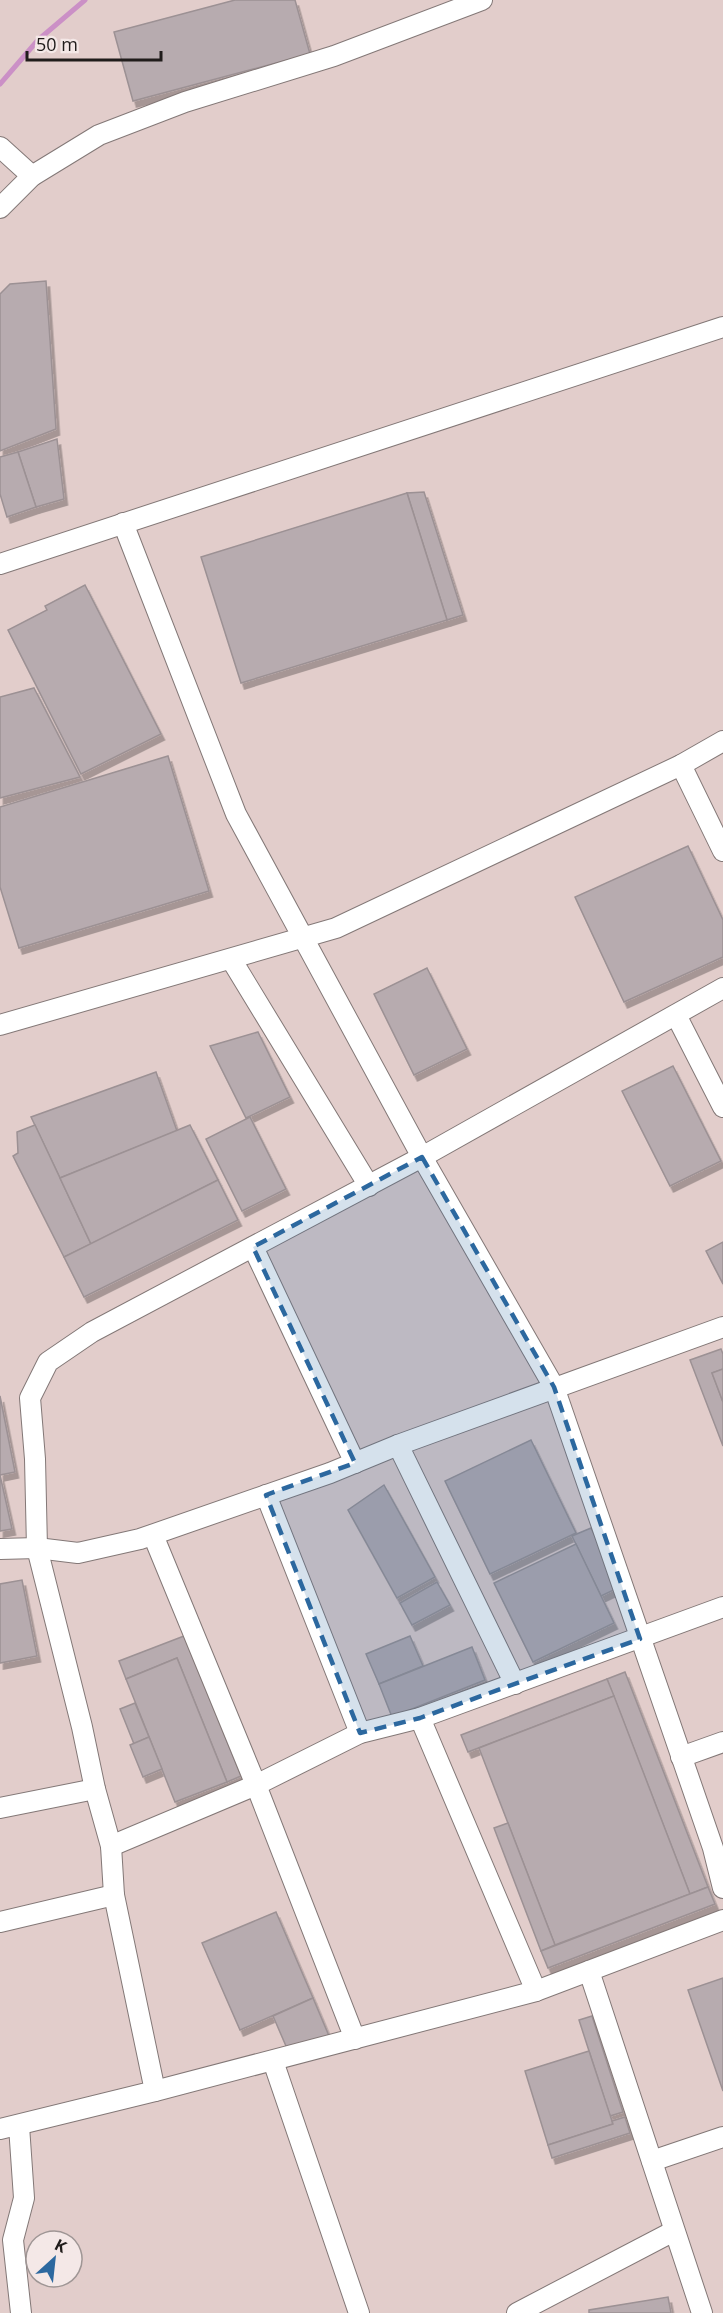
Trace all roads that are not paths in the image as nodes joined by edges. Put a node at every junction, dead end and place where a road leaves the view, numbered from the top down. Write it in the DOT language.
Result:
graph roads {
  1 [pos="482,0"];
  2 [pos="0,147"];
  3 [pos="32,176"];
  4 [pos="0,208"];
  5 [pos="723,327"];
  6 [pos="123,523"];
  7 [pos="0,564"];
  8 [pos="723,741"];
  9 [pos="681,765"];
  10 [pos="723,851"];
  11 [pos="301,939"];
  12 [pos="231,959"];
  13 [pos="723,988"];
  14 [pos="676,1015"];
  15 [pos="0,1025"];
  16 [pos="723,1107"];
  17 [pos="422,1157"];
  18 [pos="369,1186"];
  19 [pos="253,1247"];
  20 [pos="723,1327"];
  21 [pos="554,1388"];
  22 [pos="398,1445"];
  23 [pos="355,1463"];
  24 [pos="266,1495"];
  25 [pos="153,1534"];
  26 [pos="37,1548"];
  27 [pos="0,1550"];
  28 [pos="723,1607"];
  29 [pos="640,1639"];
  30 [pos="515,1684"];
  31 [pos="420,1718"];
  32 [pos="360,1733"];
  33 [pos="723,1742"];
  34 [pos="681,1757"];
  35 [pos="256,1785"];
  36 [pos="95,1789"];
  37 [pos="0,1808"];
  38 [pos="111,1846"];
  39 [pos="723,1888"];
  40 [pos="114,1895"];
  41 [pos="723,1920"];
  42 [pos="0,1922"];
  43 [pos="590,1971"];
  44 [pos="536,1992"];
  45 [pos="355,2039"];
  46 [pos="273,2061"];
  47 [pos="155,2091"];
  48 [pos="10,2128"];
  49 [pos="723,2137"];
  50 [pos="652,2161"];
  51 [pos="674,2230"];
  52 [pos="7,2241"];
  53 [pos="21,2313"];
  54 [pos="359,2313"];
  55 [pos="517,2313"];
  56 [pos="702,2313"];
  1 -- 3 [label="street"];
  2 -- 3 [label="street"];
  3 -- 4 [label="street"];
  5 -- 6 [label="street"];
  6 -- 7 [label="street"];
  6 -- 11 [label="street"];
  8 -- 9 [label="street"];
  9 -- 10 [label="street"];
  9 -- 11 [label="street"];
  11 -- 12 [label="street"];
  11 -- 17 [label="street"];
  12 -- 15 [label="street"];
  12 -- 18 [label="street"];
  13 -- 14 [label="street"];
  14 -- 16 [label="street"];
  14 -- 17 [label="street"];
  17 -- 18 [label="street"];
  17 -- 21 [label="street"];
  18 -- 19 [label="street"];
  19 -- 23 [label="street"];
  19 -- 26 [label="street"];
  20 -- 21 [label="street"];
  21 -- 22 [label="street"];
  21 -- 29 [label="street"];
  22 -- 23 [label="street"];
  22 -- 30 [label="street"];
  23 -- 24 [label="street"];
  24 -- 25 [label="street"];
  24 -- 32 [label="street"];
  25 -- 26 [label="street"];
  25 -- 35 [label="street"];
  26 -- 27 [label="street"];
  26 -- 36 [label="street"];
  28 -- 29 [label="street"];
  29 -- 30 [label="street"];
  29 -- 34 [label="street"];
  30 -- 31 [label="street"];
  31 -- 32 [label="street"];
  31 -- 44 [label="street"];
  32 -- 35 [label="street"];
  33 -- 34 [label="street"];
  34 -- 39 [label="street"];
  35 -- 38 [label="street"];
  35 -- 45 [label="street"];
  36 -- 37 [label="street"];
  36 -- 38 [label="street"];
  38 -- 40 [label="street"];
  40 -- 42 [label="street"];
  40 -- 47 [label="street"];
  41 -- 43 [label="street"];
  43 -- 44 [label="street"];
  43 -- 50 [label="street"];
  44 -- 45 [label="street"];
  45 -- 46 [label="street"];
  46 -- 47 [label="street"];
  46 -- 54 [label="street"];
  47 -- 48 [label="street"];
  48 -- 52 [label="street"];
  49 -- 50 [label="street"];
  50 -- 51 [label="street"];
  51 -- 55 [label="street"];
  51 -- 56 [label="street"];
  52 -- 53 [label="street"];
}
